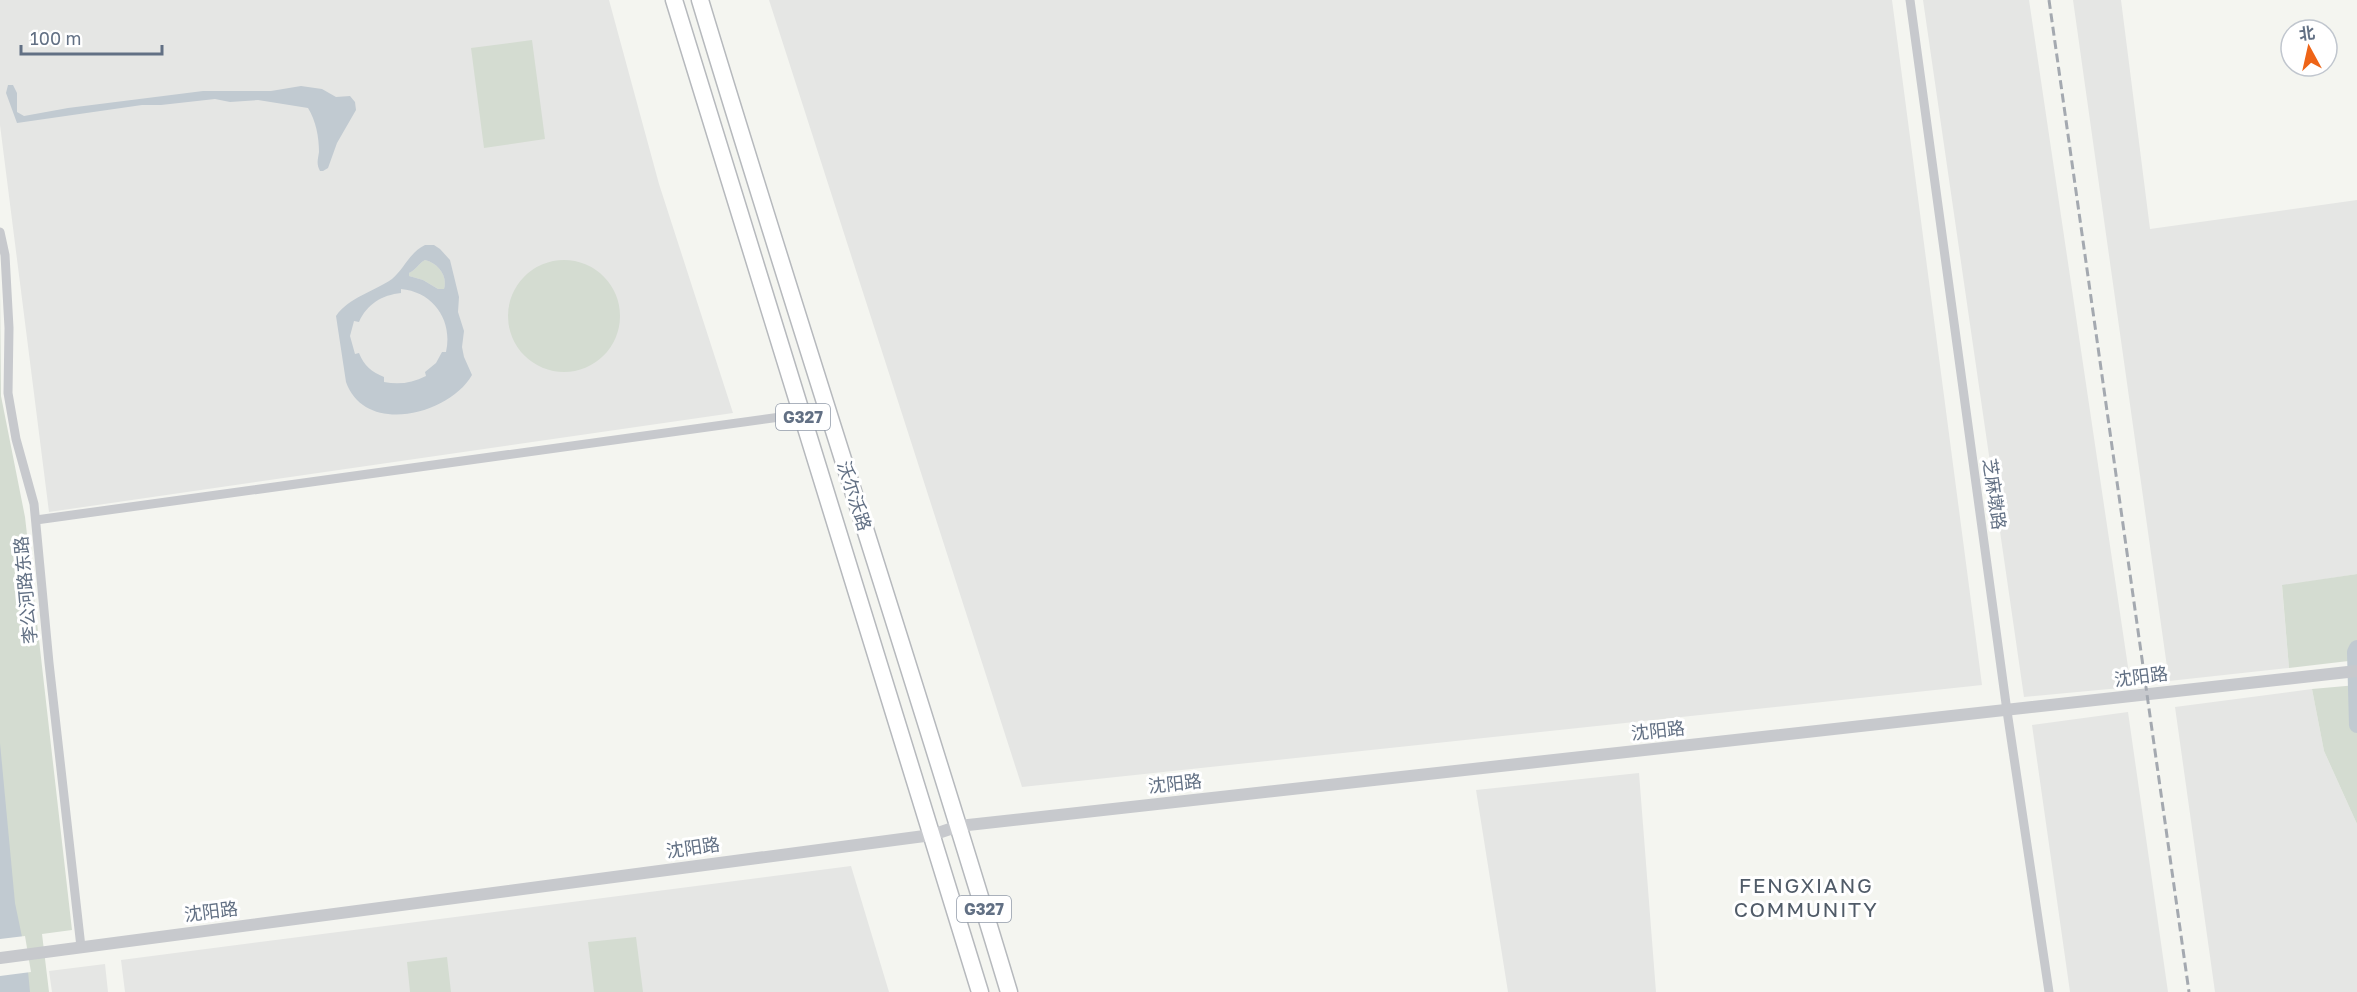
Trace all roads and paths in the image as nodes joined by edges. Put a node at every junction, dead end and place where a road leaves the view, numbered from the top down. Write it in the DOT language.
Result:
graph roads {
  1 [pos="674,0"];
  2 [pos="700,0"];
  3 [pos="1910,0"];
  4 [pos="0,231"];
  5 [pos="802,414"];
  6 [pos="36,520"];
  7 [pos="2357,671"];
  8 [pos="2007,711"];
  9 [pos="959,826"];
  10 [pos="932,835"];
  11 [pos="81,947"];
  12 [pos="0,958"];
  13 [pos="980,992"];
  14 [pos="1009,992"];
  15 [pos="2049,992"];
  1 -- 5 [label="highway, 沃尔沃路 / G327"];
  2 -- 9 [label="highway, 沃尔沃路 / G327"];
  3 -- 8 [label="street, 芝麻墩路"];
  4 -- 6 [label="street, 李公河路东路"];
  5 -- 6 [label="street"];
  5 -- 10 [label="highway, 沃尔沃路 / G327"];
  6 -- 11 [label="street, 李公河路东路"];
  7 -- 8 [label="street, 沈阳路"];
  8 -- 9 [label="street, 沈阳路"];
  8 -- 15 [label="street, 芝麻墩路"];
  9 -- 10 [label="street, 沈阳路"];
  9 -- 14 [label="highway, 沃尔沃路 / G327"];
  10 -- 11 [label="street, 沈阳路"];
  10 -- 13 [label="highway, 沃尔沃路 / G327"];
  11 -- 12 [label="street, 沈阳路"];
}
